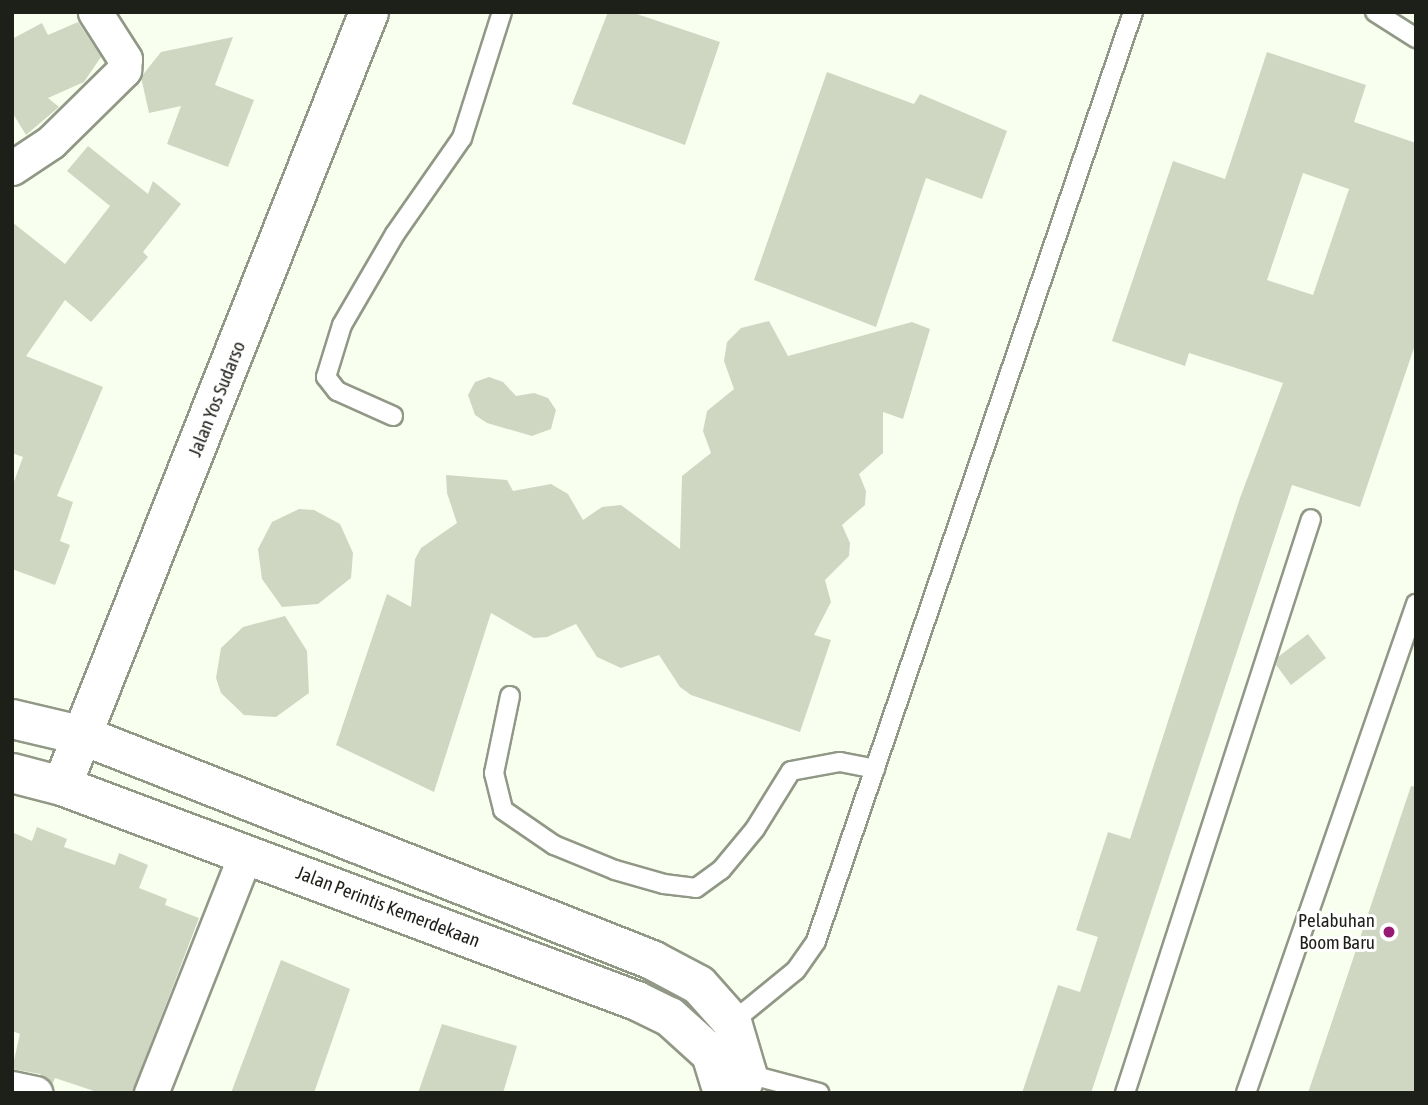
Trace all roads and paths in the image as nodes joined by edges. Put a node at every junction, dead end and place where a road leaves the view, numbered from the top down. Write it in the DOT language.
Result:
graph roads {
  1 [pos="95,12"];
  2 [pos="369,12"];
  3 [pos="502,12"];
  4 [pos="1133,12"];
  5 [pos="1375,12"];
  6 [pos="1416,38"];
  7 [pos="12,167"];
  8 [pos="393,416"];
  9 [pos="1311,519"];
  10 [pos="1416,604"];
  11 [pos="510,696"];
  12 [pos="12,719"];
  13 [pos="84,736"];
  14 [pos="875,769"];
  15 [pos="12,773"];
  16 [pos="62,786"];
  17 [pos="352,841"];
  18 [pos="246,853"];
  19 [pos="336,887"];
  20 [pos="732,1022"];
  21 [pos="726,1076"];
  22 [pos="12,1088"];
  23 [pos="35,1093"];
  24 [pos="151,1093"];
  25 [pos="819,1093"];
  26 [pos="1125,1093"];
  27 [pos="1246,1093"];
  1 -- 7 [label="street"];
  2 -- 13 [label="main road, Jalan Yos Sudarso"];
  3 -- 8 [label="lane"];
  4 -- 14 [label="lane"];
  5 -- 6 [label="lane"];
  9 -- 26 [label="lane"];
  10 -- 27 [label="lane"];
  11 -- 14 [label="lane"];
  12 -- 13 [label="main road"];
  13 -- 16 [label="main road, Jalan Yos Sudarso"];
  13 -- 17 [label="main road"];
  14 -- 20 [label="lane"];
  15 -- 16 [label="main road, Jalan Perintis Kemerdekaan"];
  16 -- 18 [label="main road, Jalan Perintis Kemerdekaan"];
  17 -- 19 [label="main road"];
  17 -- 20 [label="main road"];
  18 -- 19 [label="main road, Jalan Perintis Kemerdekaan"];
  18 -- 24 [label="street"];
  19 -- 21 [label="main road, Jalan Perintis Kemerdekaan"];
  20 -- 21 [label="main road"];
  20 -- 21 [label="lane"];
  21 -- 25 [label="lane"];
  22 -- 23 [label="street"];
}
